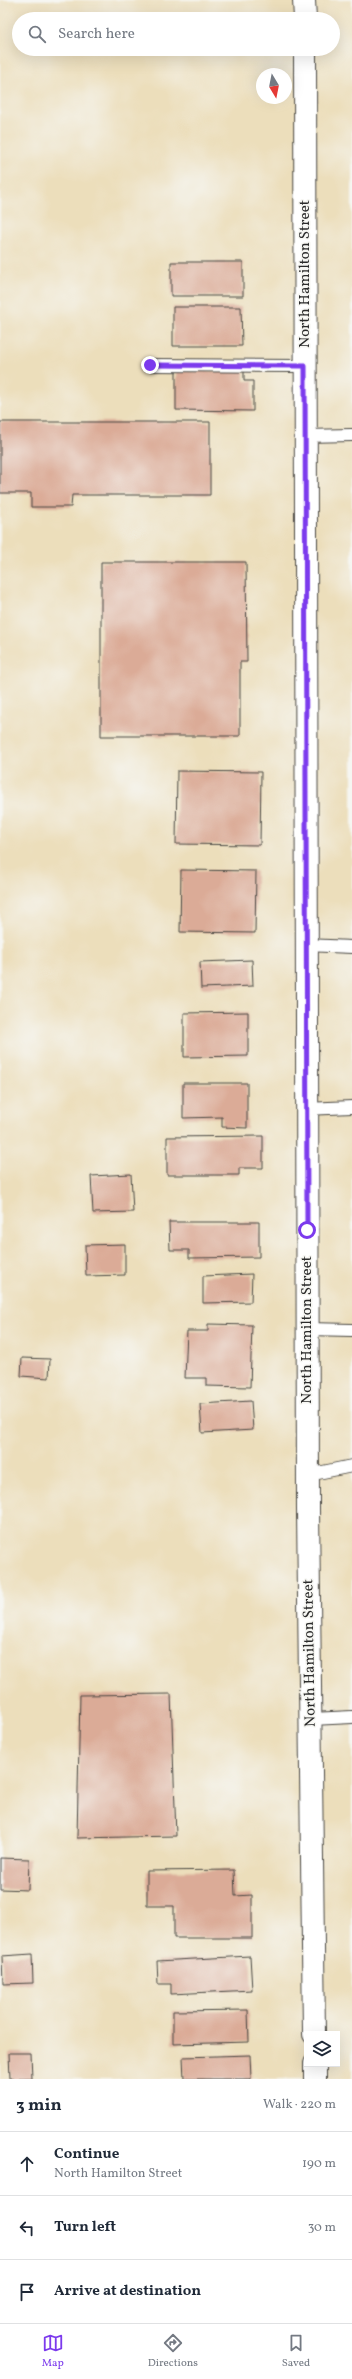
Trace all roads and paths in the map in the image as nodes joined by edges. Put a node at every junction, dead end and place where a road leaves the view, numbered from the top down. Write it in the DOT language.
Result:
graph roads {
  1 [pos="304,0"];
  2 [pos="304,12"];
  3 [pos="305,56"];
  4 [pos="150,365"];
  5 [pos="305,366"];
  6 [pos="352,435"];
  7 [pos="305,436"];
  8 [pos="306,945"];
  9 [pos="352,947"];
  10 [pos="352,1107"];
  11 [pos="306,1109"];
  12 [pos="307,1330"];
  13 [pos="352,1330"];
  14 [pos="352,1466"];
  15 [pos="308,1475"];
  16 [pos="352,1717"];
  17 [pos="312,1719"];
  18 [pos="314,2031"];
  19 [pos="315,2067"];
  20 [pos="315,2079"];
  1 -- 2 [label="street"];
  3 -- 5 [label="street, North Hamilton Street"];
  4 -- 5 [label="lane"];
  5 -- 7 [label="street, North Hamilton Street"];
  6 -- 7 [label="lane"];
  7 -- 8 [label="street, North Hamilton Street"];
  8 -- 9 [label="lane"];
  8 -- 11 [label="street, North Hamilton Street"];
  10 -- 11 [label="lane"];
  11 -- 12 [label="street, North Hamilton Street"];
  12 -- 13 [label="lane"];
  12 -- 15 [label="street, North Hamilton Street"];
  14 -- 15 [label="lane"];
  15 -- 17 [label="street, North Hamilton Street"];
  16 -- 17 [label="lane"];
  17 -- 18 [label="street, North Hamilton Street"];
  19 -- 20 [label="street"];
}
